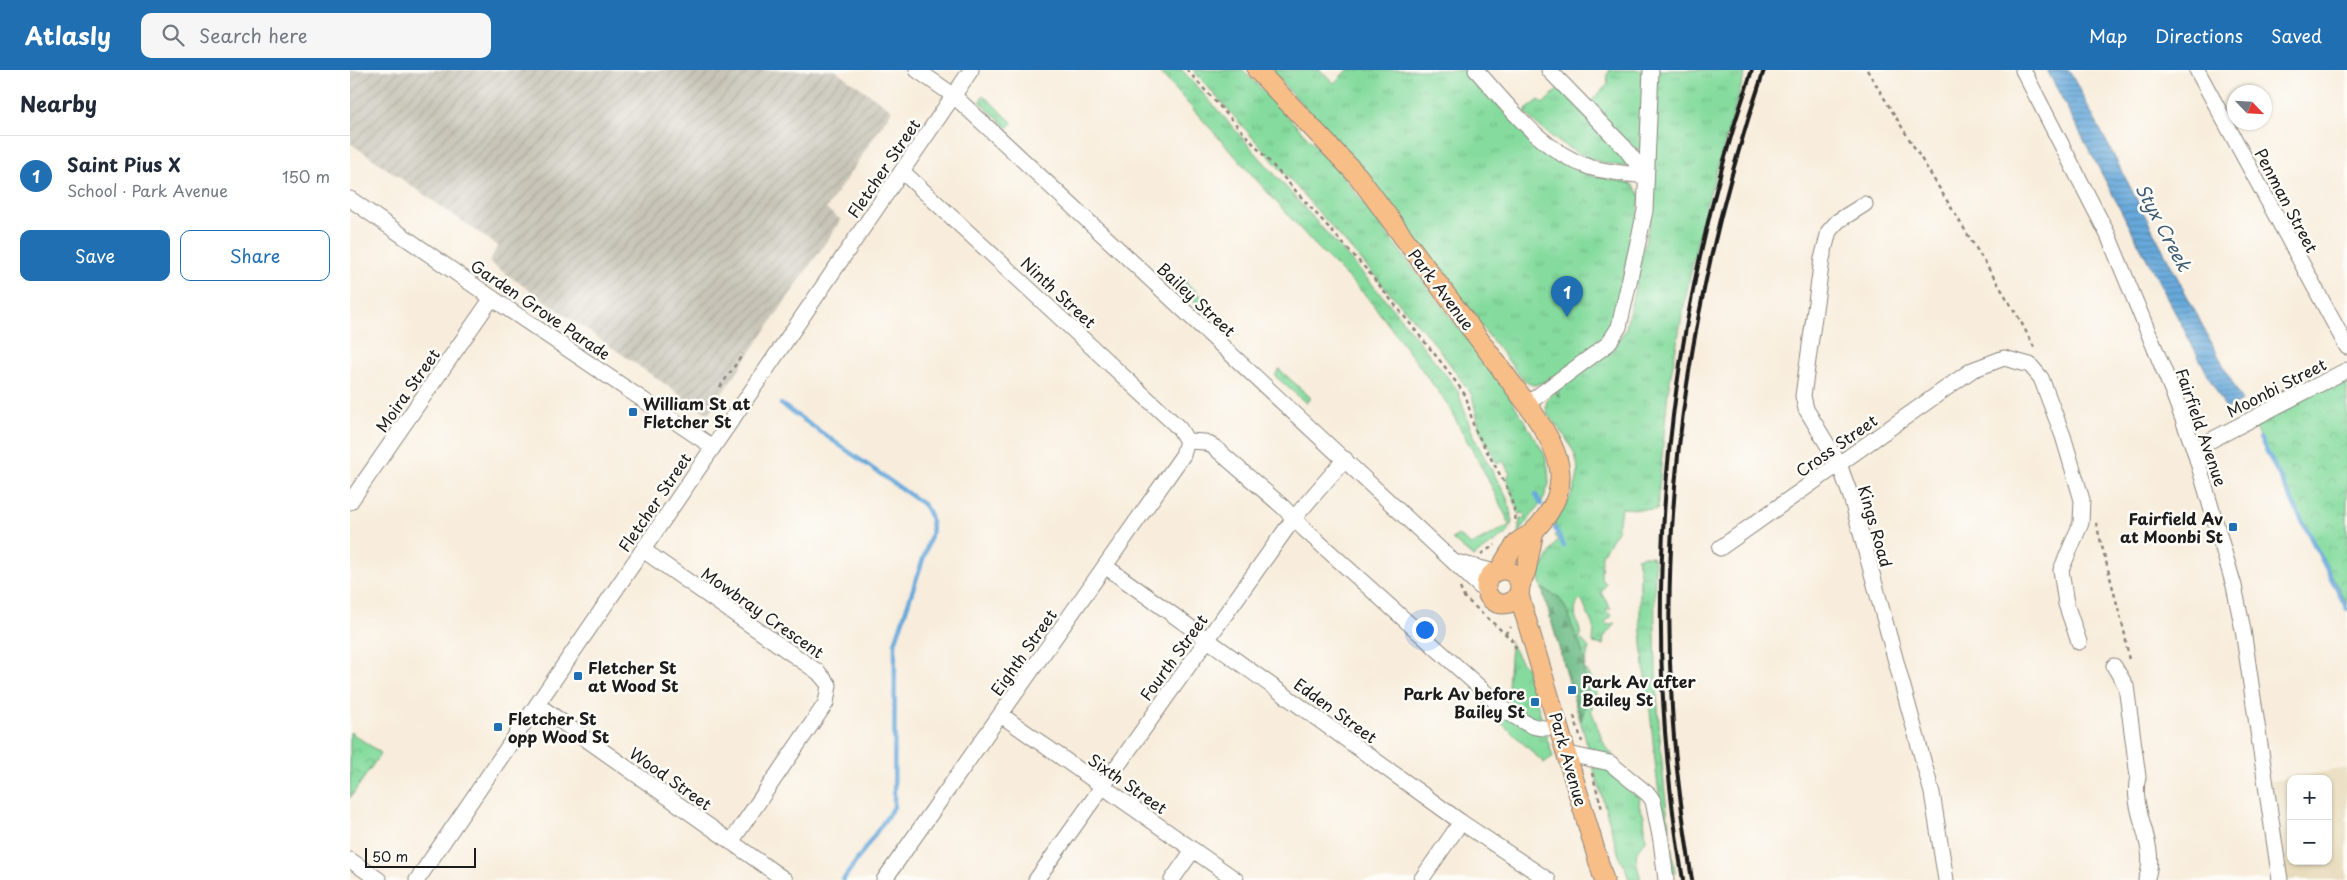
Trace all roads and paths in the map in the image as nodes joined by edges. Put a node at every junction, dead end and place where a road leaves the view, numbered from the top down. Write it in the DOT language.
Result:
graph roads {
  1 [pos="917,70"];
  2 [pos="971,70"];
  3 [pos="1187,70"];
  4 [pos="1257,70"];
  5 [pos="1476,70"];
  6 [pos="1549,70"];
  7 [pos="1651,70"];
  8 [pos="1867,70"];
  9 [pos="2023,70"];
  10 [pos="2197,70"];
  11 [pos="953,95"];
  12 [pos="903,172"];
  13 [pos="1646,176"];
  14 [pos="350,199"];
  15 [pos="1866,204"];
  16 [pos="492,298"];
  17 [pos="2347,347"];
  18 [pos="743,354"];
  19 [pos="2037,355"];
  20 [pos="2347,370"];
  21 [pos="720,387"];
  22 [pos="1527,404"];
  23 [pos="1187,441"];
  24 [pos="713,447"];
  25 [pos="2194,449"];
  26 [pos="1345,459"];
  27 [pos="1839,464"];
  28 [pos="350,502"];
  29 [pos="1294,518"];
  30 [pos="2096,521"];
  31 [pos="1515,528"];
  32 [pos="1534,531"];
  33 [pos="1498,543"];
  34 [pos="1720,548"];
  35 [pos="643,550"];
  36 [pos="1450,557"];
  37 [pos="1477,558"];
  38 [pos="1105,566"];
  39 [pos="1498,571"];
  40 [pos="1461,585"];
  41 [pos="1487,593"];
  42 [pos="1515,594"];
  43 [pos="1511,627"];
  44 [pos="1505,634"];
  45 [pos="1207,640"];
  46 [pos="2079,642"];
  47 [pos="1520,656"];
  48 [pos="2130,665"];
  49 [pos="2114,666"];
  50 [pos="538,705"];
  51 [pos="1001,715"];
  52 [pos="1559,726"];
  53 [pos="1568,754"];
  54 [pos="1102,786"];
  55 [pos="1461,822"];
  56 [pos="731,842"];
  57 [pos="1193,850"];
  58 [pos="350,860"];
  59 [pos="378,880"];
  60 [pos="417,880"];
  61 [pos="785,880"];
  62 [pos="884,880"];
  63 [pos="1036,880"];
  64 [pos="1172,880"];
  65 [pos="1236,880"];
  66 [pos="1421,880"];
  67 [pos="1548,880"];
  68 [pos="1604,880"];
  69 [pos="1666,880"];
  70 [pos="1946,880"];
  71 [pos="2146,880"];
  72 [pos="2280,880"];
  1 -- 11 [label="street, Bailey Street"];
  2 -- 11 [label="street, Fletcher Street"];
  3 -- 31 [label="path"];
  4 -- 22 [label="main road, Park Avenue"];
  5 -- 13 [label="street"];
  6 -- 13 [label="street"];
  7 -- 13 [label="street"];
  8 -- 19 [label="path"];
  9 -- 25 [label="street, Fairfield Avenue"];
  10 -- 17 [label="street, Penman Street"];
  11 -- 12 [label="street, Fletcher Street"];
  11 -- 26 [label="street, Bailey Street"];
  12 -- 23 [label="street, Ninth Street"];
  12 -- 24 [label="street, Fletcher Street"];
  13 -- 22 [label="street"];
  14 -- 16 [label="street, Garden Grove Parade"];
  15 -- 27 [label="street, Kings Road"];
  16 -- 24 [label="street, Garden Grove Parade"];
  16 -- 28 [label="street, Moira Street"];
  18 -- 21 [label="path"];
  20 -- 25 [label="street, Moonbi Street"];
  22 -- 32 [label="main road, Park Avenue"];
  23 -- 29 [label="street"];
  23 -- 38 [label="street, Eighth Street"];
  24 -- 35 [label="street, Fletcher Street"];
  25 -- 72 [label="street, Fairfield Avenue"];
  26 -- 29 [label="street, Fourth Street"];
  26 -- 36 [label="street, Bailey Street"];
  27 -- 34 [label="street, Cross Street"];
  27 -- 46 [label="street, Cross Street"];
  27 -- 70 [label="street, Kings Road"];
  29 -- 45 [label="street, Fourth Street"];
  29 -- 52 [label="street"];
  30 -- 48 [label="path"];
  32 -- 39 [label="main road, Park Avenue"];
  32 -- 42 [label="main road, Park Avenue"];
  33 -- 37 [label="path"];
  35 -- 50 [label="street, Fletcher Street"];
  35 -- 56 [label="street, Mowbray Crescent"];
  36 -- 39 [label="street, Bailey Street"];
  36 -- 41 [label="street, Bailey Street"];
  38 -- 45 [label="street, Edden Street"];
  38 -- 51 [label="street, Eighth Street"];
  39 -- 41 [label="main road"];
  39 -- 42 [label="main road"];
  40 -- 44 [label="path"];
  41 -- 42 [label="main road"];
  42 -- 52 [label="main road, Park Avenue"];
  43 -- 44 [label="path"];
  44 -- 47 [label="path"];
  45 -- 54 [label="street, Fourth Street"];
  45 -- 55 [label="street, Edden Street"];
  49 -- 71 [label="street"];
  50 -- 56 [label="street, Wood Street"];
  50 -- 60 [label="street, Fletcher Street"];
  51 -- 54 [label="street, Sixth Street"];
  51 -- 62 [label="street, Eighth Street"];
  52 -- 53 [label="main road, Park Avenue"];
  53 -- 68 [label="main road, Park Avenue"];
  53 -- 69 [label="street"];
  54 -- 57 [label="street, Sixth Street"];
  54 -- 63 [label="street, Fourth Street"];
  55 -- 66 [label="street"];
  55 -- 67 [label="street, Edden Street"];
  56 -- 61 [label="street, Wood Street"];
  57 -- 64 [label="street"];
  57 -- 65 [label="street, Sixth Street"];
  58 -- 59 [label="street"];
}
